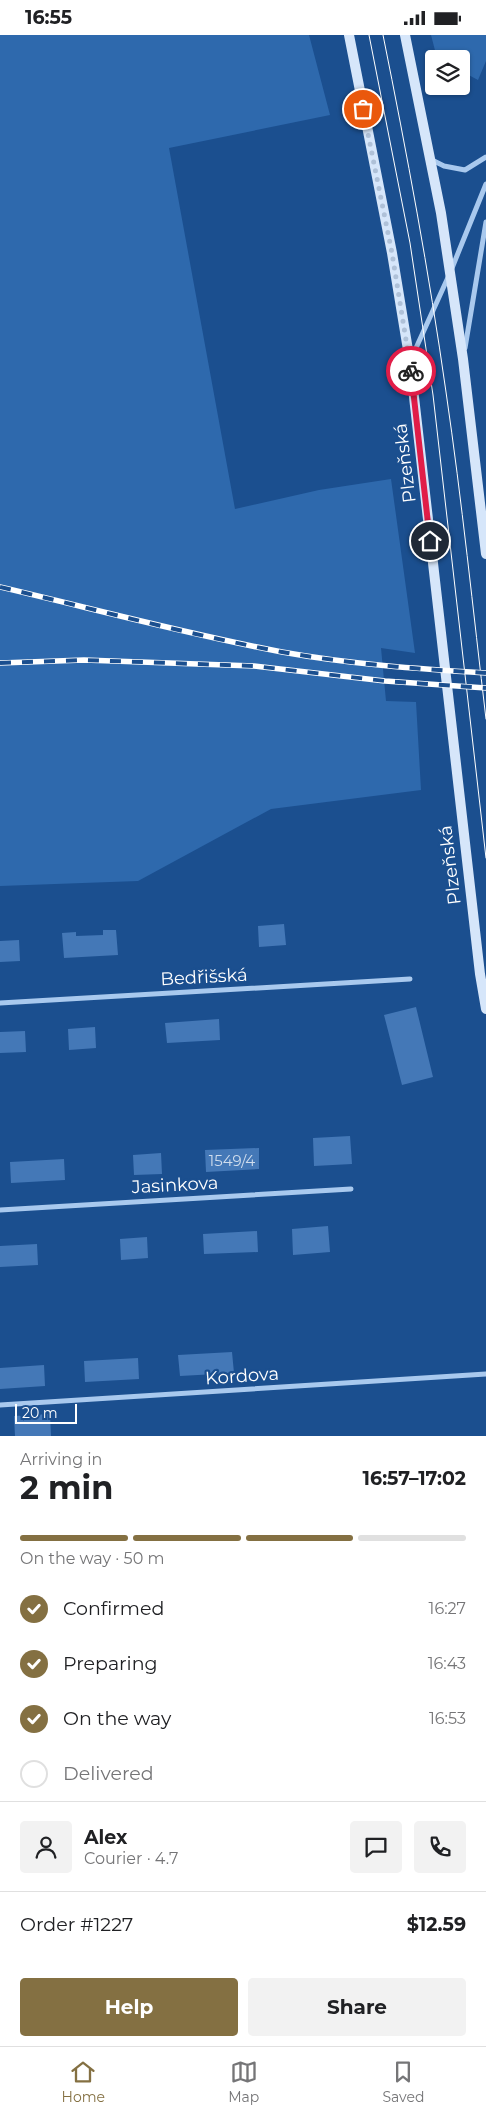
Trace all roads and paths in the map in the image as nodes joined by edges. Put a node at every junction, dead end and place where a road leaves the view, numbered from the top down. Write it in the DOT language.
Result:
graph roads {
  1 [pos="349,35"];
  2 [pos="405,35"];
  3 [pos="486,157"];
  4 [pos="430,159"];
  5 [pos="486,185"];
  6 [pos="486,221"];
  7 [pos="450,273"];
  8 [pos="463,359"];
  9 [pos="410,362"];
  10 [pos="486,554"];
  11 [pos="410,979"];
  12 [pos="0,1003"];
  13 [pos="486,1009"];
  14 [pos="351,1189"];
  15 [pos="0,1210"];
  16 [pos="486,1374"];
  17 [pos="0,1405"];
  1 -- 9 [label="main road, Plzeňská"];
  2 -- 4 [label="main road"];
  3 -- 4 [label="street"];
  4 -- 7 [label="main road"];
  5 -- 7 [label="street"];
  6 -- 8 [label="street"];
  7 -- 8 [label="main road"];
  7 -- 9 [label="street"];
  8 -- 10 [label="main road"];
  9 -- 13 [label="main road, Plzeňská"];
  11 -- 12 [label="street, Bedřišská"];
  14 -- 15 [label="street, Jasinkova"];
  16 -- 17 [label="street, Kordova"];
}
